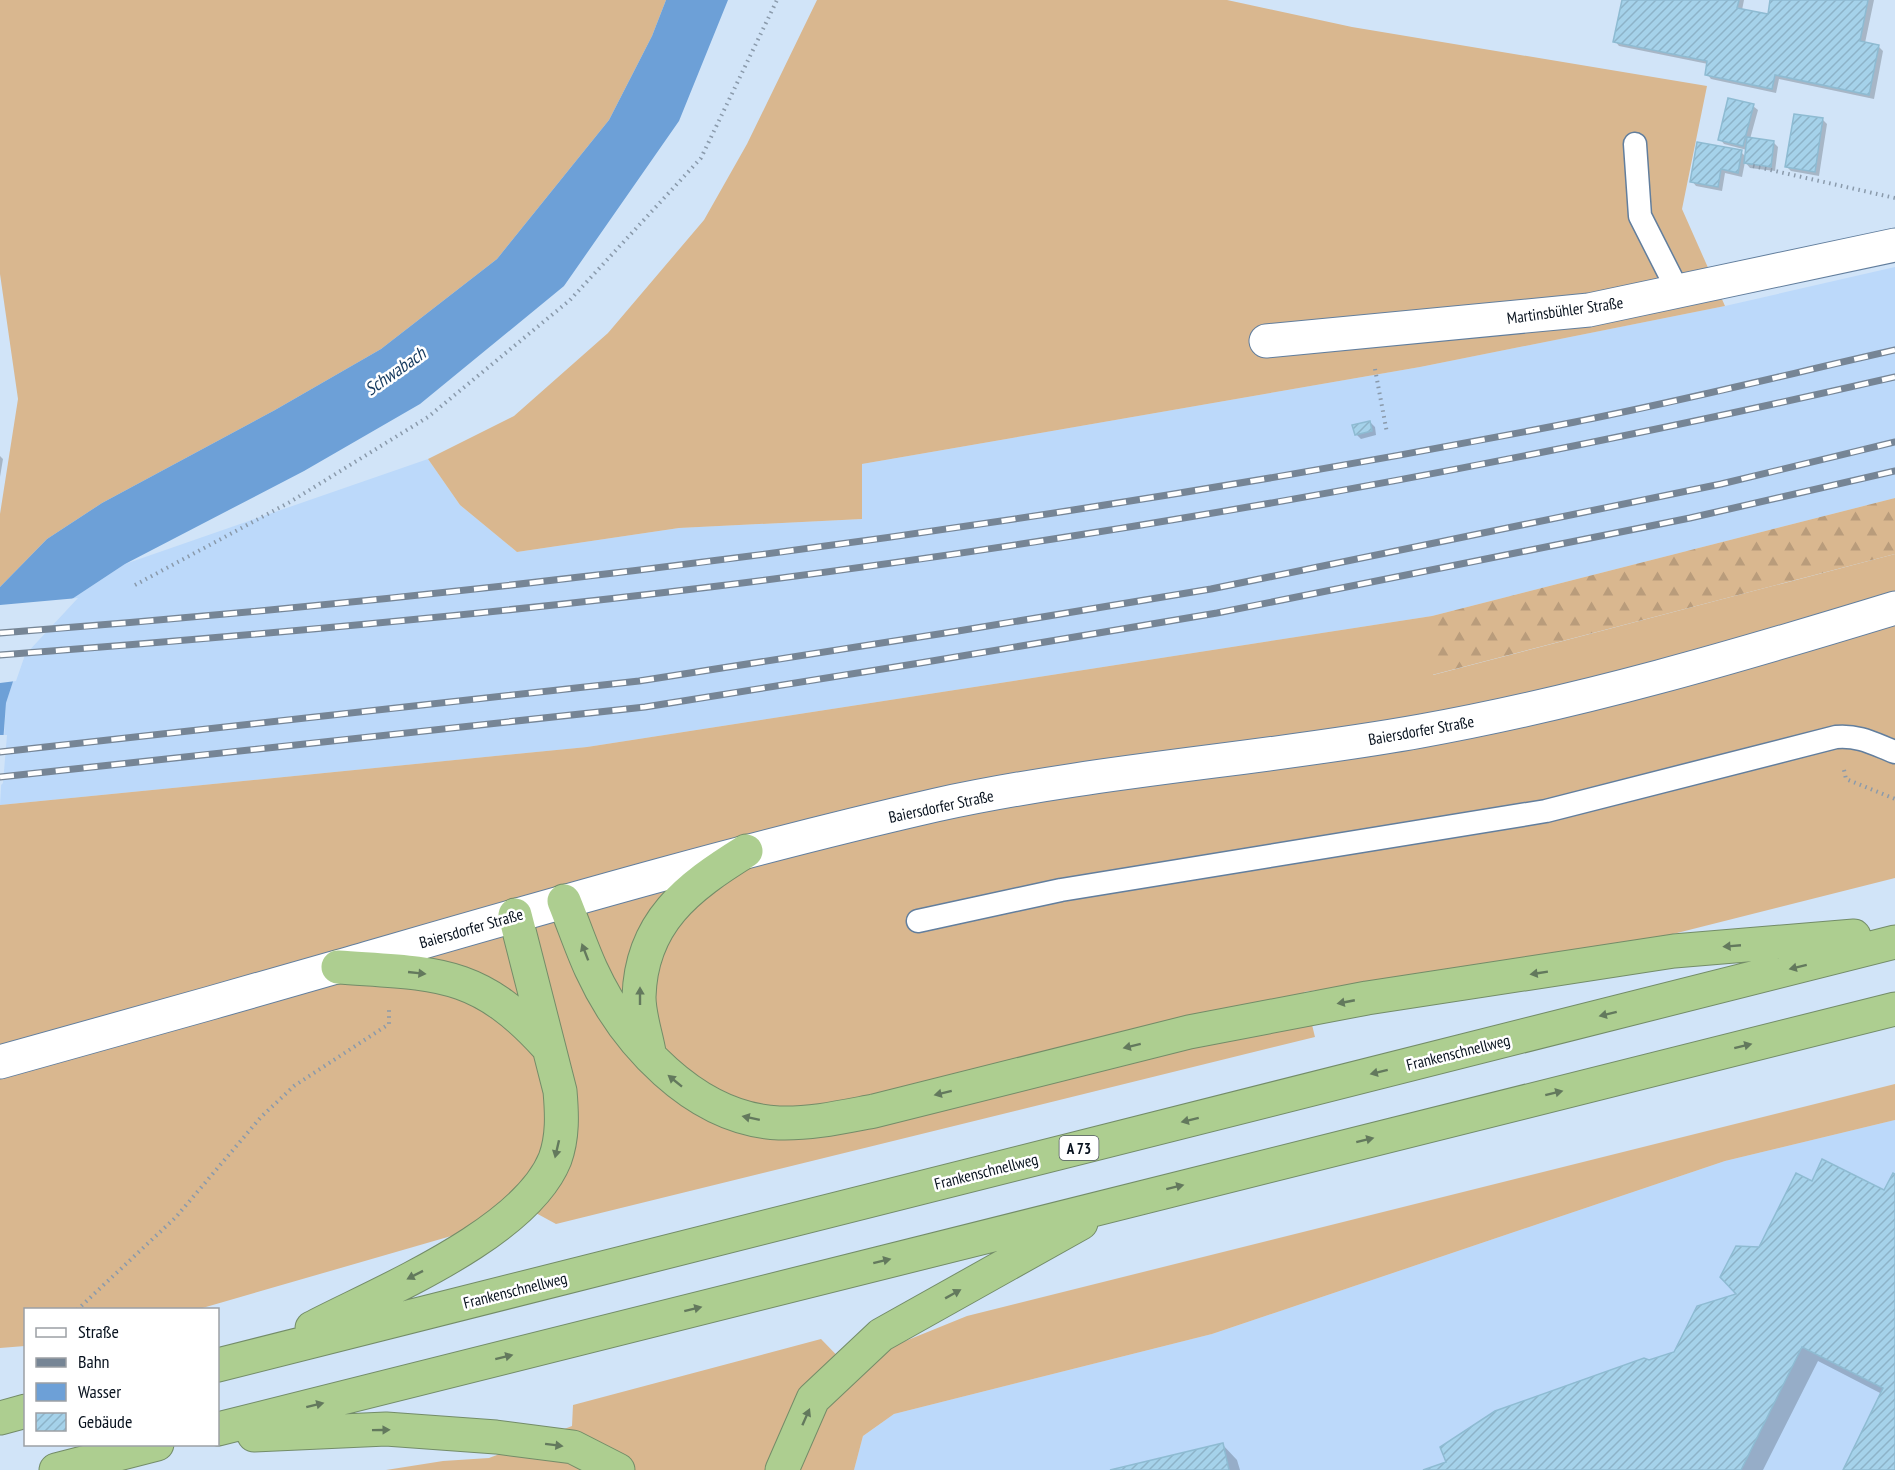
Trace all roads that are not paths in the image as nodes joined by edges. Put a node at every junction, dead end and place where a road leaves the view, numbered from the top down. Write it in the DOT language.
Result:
graph roads {
  1 [pos="1635,144"];
  2 [pos="1895,245"];
  3 [pos="1678,291"];
  4 [pos="1266,341"];
  5 [pos="1895,608"];
  6 [pos="1895,752"];
  7 [pos="746,851"];
  8 [pos="564,901"];
  9 [pos="515,915"];
  10 [pos="918,921"];
  11 [pos="1895,933"];
  12 [pos="1895,942"];
  13 [pos="338,967"];
  14 [pos="1895,1009"];
  15 [pos="549,1049"];
  16 [pos="650,1054"];
  17 [pos="0,1062"];
  18 [pos="1119,1202"];
  19 [pos="262,1354"];
  20 [pos="219,1365"];
  21 [pos="24,1412"];
  22 [pos="0,1418"];
  23 [pos="219,1430"];
  24 [pos="219,1436"];
  25 [pos="150,1446"];
  26 [pos="56,1470"];
  27 [pos="618,1470"];
  28 [pos="782,1470"];
  1 -- 3 [label="lane"];
  2 -- 3 [label="main road, Martinsbühler Straße"];
  3 -- 4 [label="main road, Martinsbühler Straße"];
  5 -- 7 [label="main road, Baiersdorfer Straße"];
  6 -- 10 [label="lane"];
  7 -- 8 [label="main road, Baiersdorfer Straße"];
  16 -- 7 [label="highway, one-way"];
  8 -- 9 [label="main road, Baiersdorfer Straße"];
  16 -- 8 [label="highway, one-way"];
  9 -- 13 [label="main road, Baiersdorfer Straße"];
  9 -- 15 [label="highway"];
  11 -- 16 [label="highway, one-way"];
  12 -- 19 [label="highway, Frankenschnellweg / A 73, one-way"];
  13 -- 15 [label="highway, one-way"];
  13 -- 17 [label="main road, Baiersdorfer Straße"];
  18 -- 14 [label="highway, one-way"];
  15 -- 19 [label="highway, one-way"];
  23 -- 18 [label="highway, one-way"];
  28 -- 18 [label="highway, one-way"];
  19 -- 20 [label="highway, Frankenschnellweg / A 73"];
  21 -- 22 [label="highway"];
  24 -- 27 [label="highway, one-way"];
  25 -- 26 [label="highway"];
}
